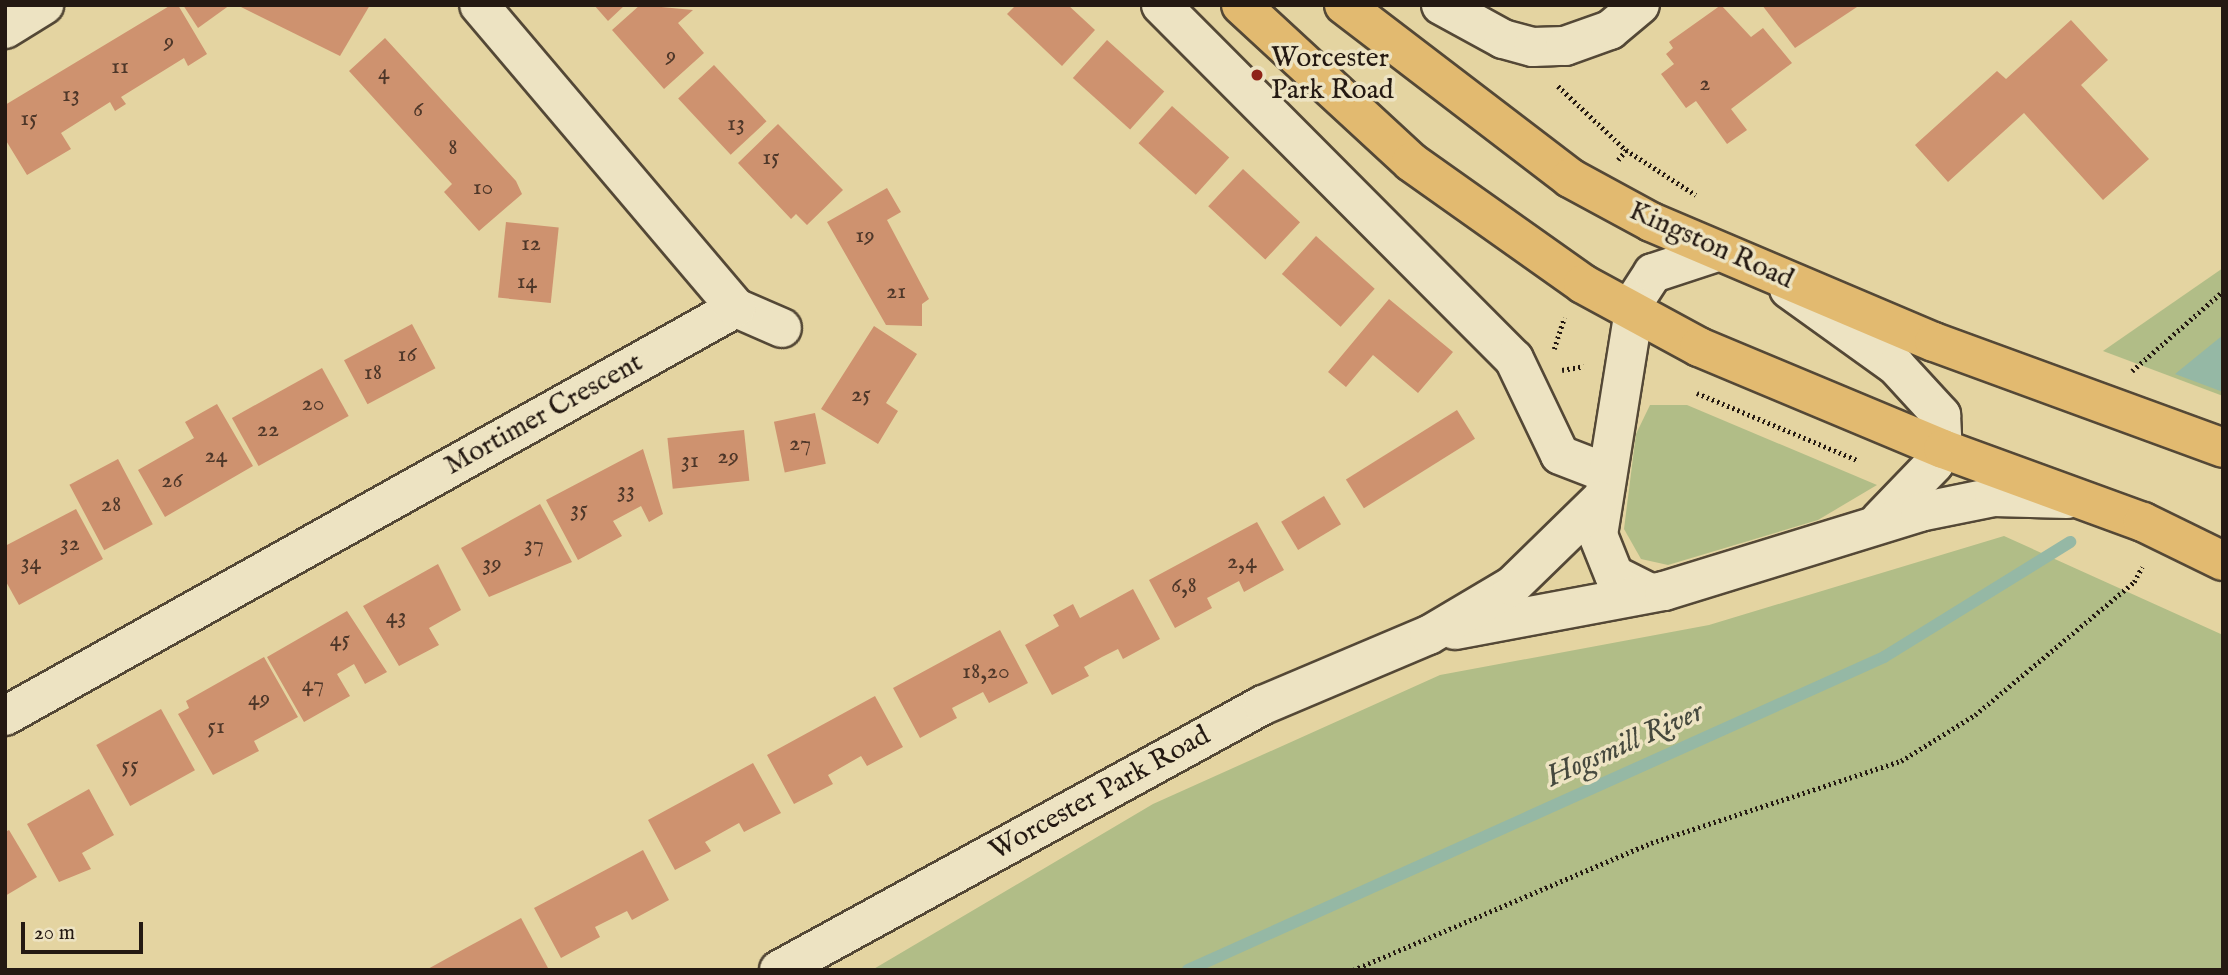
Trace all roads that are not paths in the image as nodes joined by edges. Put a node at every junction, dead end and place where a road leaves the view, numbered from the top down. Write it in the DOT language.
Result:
graph roads {
  1 [pos="44,5"];
  2 [pos="479,5"];
  3 [pos="1161,5"];
  4 [pos="1241,5"];
  5 [pos="1343,5"];
  6 [pos="1441,5"];
  7 [pos="1640,5"];
  8 [pos="5,29"];
  9 [pos="1717,252"];
  10 [pos="1767,273"];
  11 [pos="736,308"];
  12 [pos="1634,312"];
  13 [pos="782,328"];
  14 [pos="1942,449"];
  15 [pos="2223,449"];
  16 [pos="1603,487"];
  17 [pos="2089,502"];
  18 [pos="1879,522"];
  19 [pos="2212,555"];
  20 [pos="1650,593"];
  21 [pos="1429,635"];
  22 [pos="5,716"];
  23 [pos="779,970"];
  1 -- 8 [label="main road"];
  2 -- 11 [label="main road"];
  3 -- 16 [label="main road"];
  4 -- 12 [label="highway"];
  5 -- 9 [label="highway, Kingston Road"];
  6 -- 7 [label="main road"];
  9 -- 10 [label="highway, Kingston Road"];
  9 -- 12 [label="main road"];
  10 -- 14 [label="main road"];
  10 -- 15 [label="highway, Kingston Road"];
  11 -- 13 [label="main road"];
  11 -- 22 [label="main road, Mortimer Crescent"];
  12 -- 14 [label="highway"];
  12 -- 16 [label="main road"];
  14 -- 17 [label="highway"];
  14 -- 18 [label="main road"];
  16 -- 20 [label="main road"];
  16 -- 21 [label="main road"];
  17 -- 18 [label="main road"];
  17 -- 19 [label="highway"];
  18 -- 20 [label="main road"];
  20 -- 21 [label="main road"];
  21 -- 23 [label="main road, Worcester Park Road"];
}
